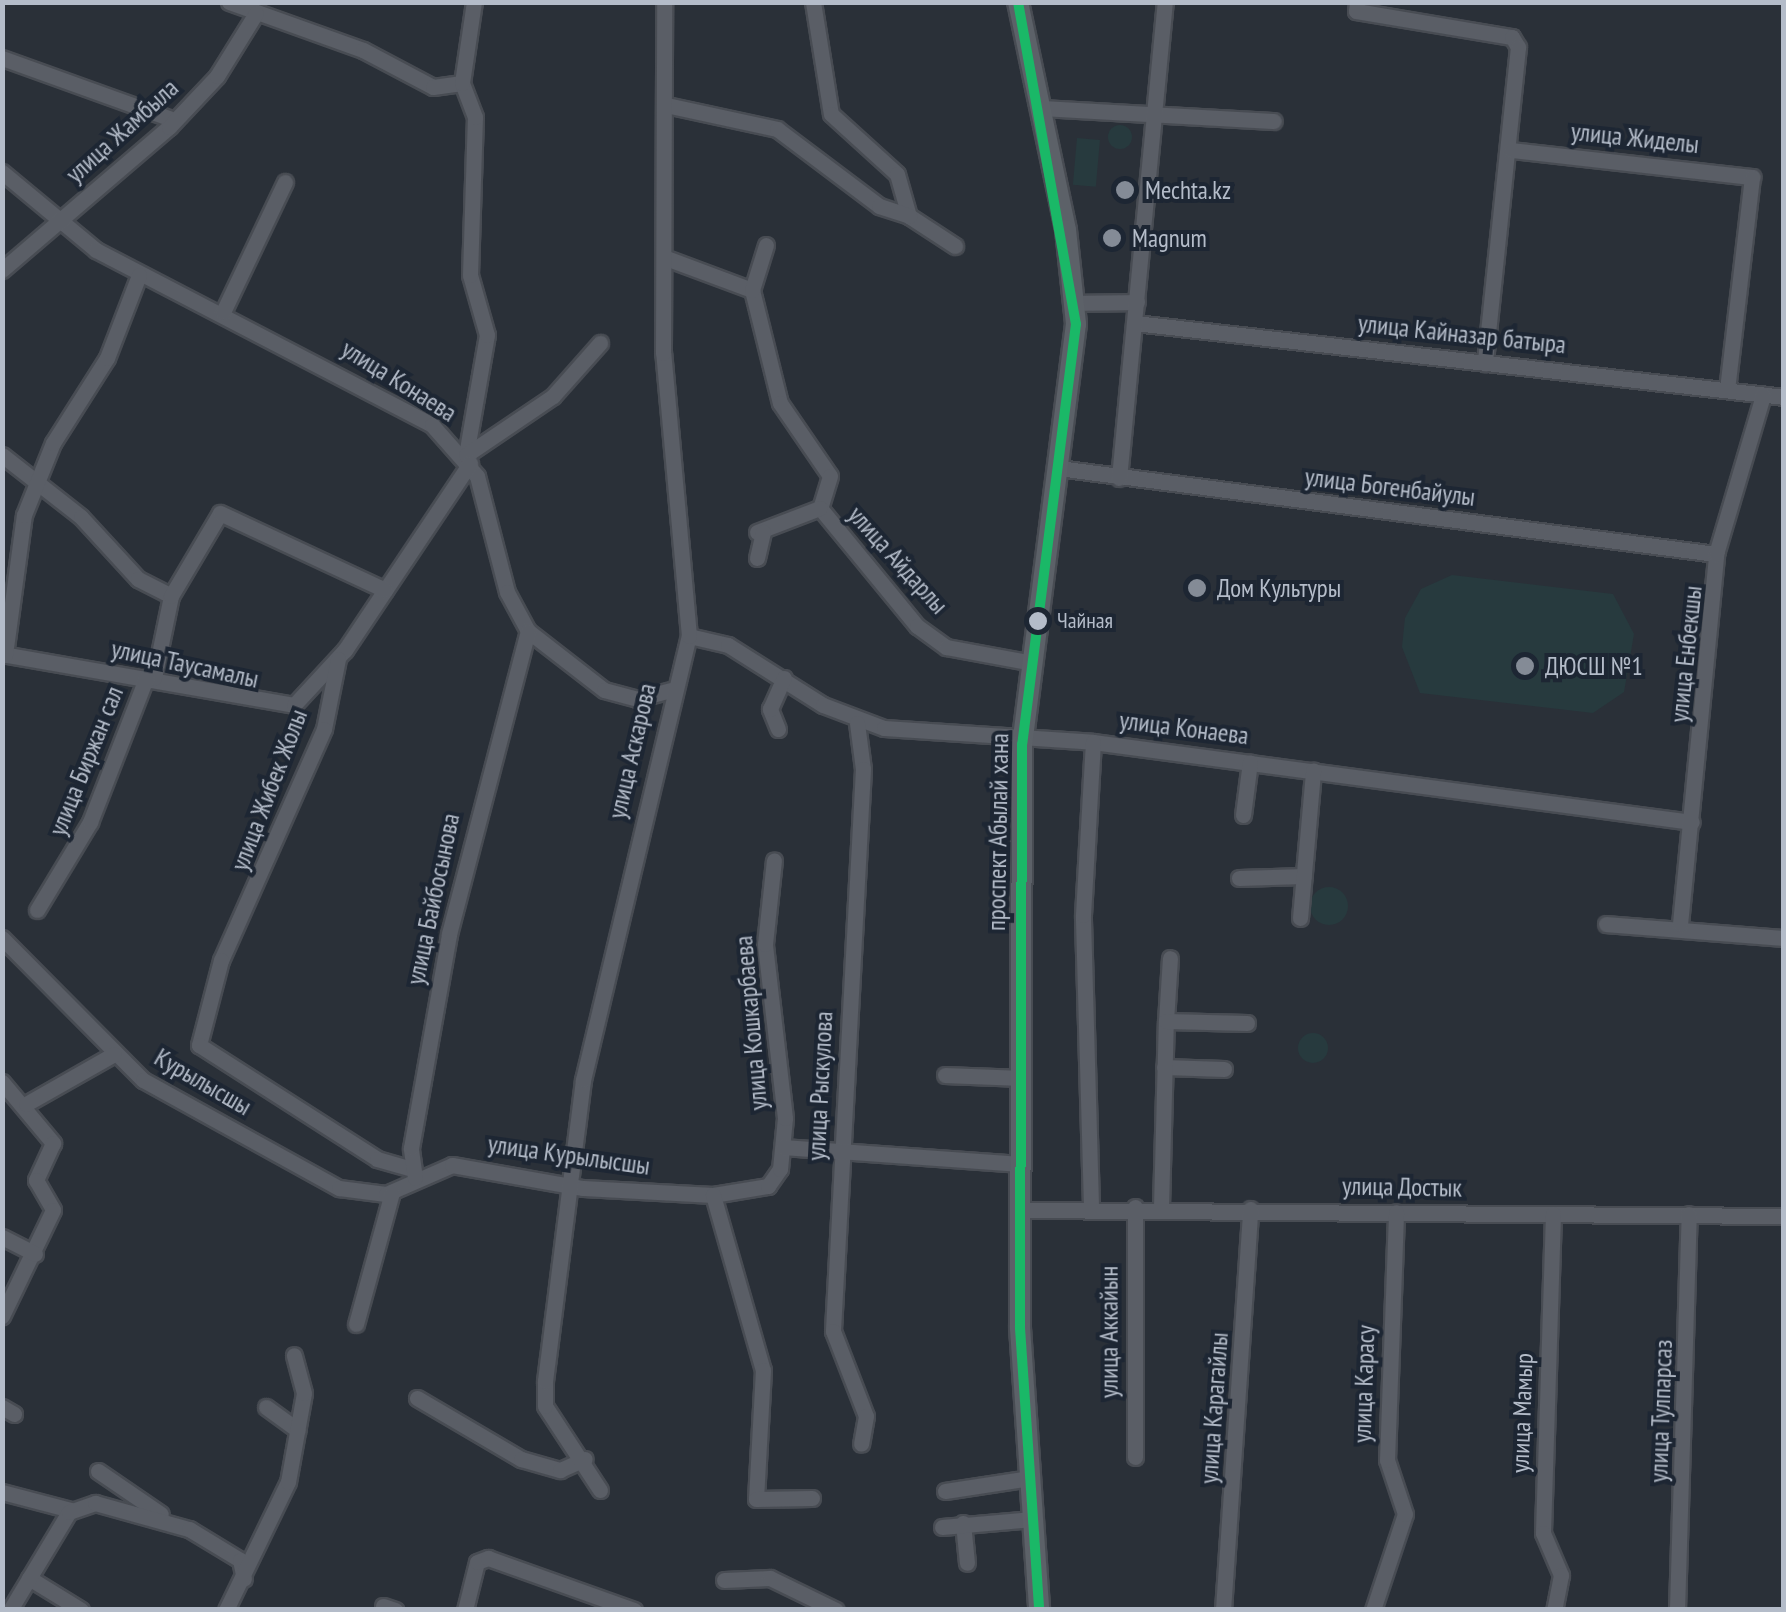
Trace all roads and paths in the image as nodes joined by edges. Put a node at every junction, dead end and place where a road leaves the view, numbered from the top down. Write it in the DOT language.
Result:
graph roads {
  1 [pos="229,2"];
  2 [pos="474,2"];
  3 [pos="664,2"];
  4 [pos="813,2"];
  5 [pos="1018,2"];
  6 [pos="1165,2"];
  7 [pos="1357,2"];
  8 [pos="256,13"];
  9 [pos="2,58"];
  10 [pos="462,82"];
  11 [pos="666,105"];
  12 [pos="1040,108"];
  13 [pos="1153,117"];
  14 [pos="174,120"];
  15 [pos="1274,121"];
  16 [pos="1512,150"];
  17 [pos="2,172"];
  18 [pos="286,182"];
  19 [pos="909,216"];
  20 [pos="56,222"];
  21 [pos="766,244"];
  22 [pos="955,246"];
  23 [pos="666,258"];
  24 [pos="2,270"];
  25 [pos="139,275"];
  26 [pos="752,290"];
  27 [pos="1137,302"];
  28 [pos="1074,303"];
  29 [pos="223,312"];
  30 [pos="1135,323"];
  31 [pos="600,342"];
  32 [pos="1485,362"];
  33 [pos="1726,389"];
  34 [pos="1763,394"];
  35 [pos="1784,397"];
  36 [pos="2,455"];
  37 [pos="468,459"];
  38 [pos="1058,468"];
  39 [pos="38,478"];
  40 [pos="1119,478"];
  41 [pos="820,508"];
  42 [pos="1716,554"];
  43 [pos="757,558"];
  44 [pos="385,590"];
  45 [pos="171,596"];
  46 [pos="528,631"];
  47 [pos="689,636"];
  48 [pos="4,655"];
  49 [pos="338,659"];
  50 [pos="1032,663"];
  51 [pos="150,678"];
  52 [pos="784,678"];
  53 [pos="672,690"];
  54 [pos="857,723"];
  55 [pos="778,729"];
  56 [pos="1023,736"];
  57 [pos="1093,742"];
  58 [pos="1250,762"];
  59 [pos="1313,771"];
  60 [pos="1244,815"];
  61 [pos="1692,822"];
  62 [pos="774,860"];
  63 [pos="1304,876"];
  64 [pos="1239,878"];
  65 [pos="37,910"];
  66 [pos="1300,918"];
  67 [pos="1606,924"];
  68 [pos="1680,924"];
  69 [pos="2,938"];
  70 [pos="1784,938"];
  71 [pos="1170,958"];
  72 [pos="1166,1021"];
  73 [pos="1246,1023"];
  74 [pos="114,1054"];
  75 [pos="1164,1067"];
  76 [pos="1224,1069"];
  77 [pos="945,1076"];
  78 [pos="1020,1078"];
  79 [pos="2,1082"];
  80 [pos="23,1101"];
  81 [pos="2,1107"];
  82 [pos="783,1147"];
  83 [pos="846,1148"];
  84 [pos="1020,1164"];
  85 [pos="417,1176"];
  86 [pos="776,1181"];
  87 [pos="568,1185"];
  88 [pos="392,1192"];
  89 [pos="360,1193"];
  90 [pos="713,1195"];
  91 [pos="1091,1206"];
  92 [pos="1135,1207"];
  93 [pos="1160,1207"];
  94 [pos="1250,1209"];
  95 [pos="1020,1210"];
  96 [pos="1396,1212"];
  97 [pos="1553,1214"];
  98 [pos="1689,1214"];
  99 [pos="1784,1216"];
  100 [pos="2,1237"];
  101 [pos="34,1254"];
  102 [pos="2,1316"];
  103 [pos="356,1324"];
  104 [pos="294,1355"];
  105 [pos="417,1398"];
  106 [pos="266,1407"];
  107 [pos="298,1430"];
  108 [pos="861,1444"];
  109 [pos="1135,1457"];
  110 [pos="585,1459"];
  111 [pos="98,1471"];
  112 [pos="1030,1478"];
  113 [pos="600,1490"];
  114 [pos="945,1490"];
  115 [pos="2,1492"];
  116 [pos="812,1498"];
  117 [pos="72,1510"];
  118 [pos="1033,1519"];
  119 [pos="173,1522"];
  120 [pos="967,1563"];
  121 [pos="29,1578"];
  122 [pos="244,1578"];
  123 [pos="724,1580"];
  124 [pos="10,1610"];
  125 [pos="81,1610"];
  126 [pos="226,1610"];
  127 [pos="465,1610"];
  128 [pos="634,1610"];
  129 [pos="836,1610"];
  130 [pos="1039,1610"];
  131 [pos="1223,1610"];
  132 [pos="1373,1610"];
  133 [pos="1554,1610"];
  134 [pos="1677,1610"];
  1 -- 8 [label="street"];
  2 -- 10 [label="street, улица Жибек Жолы"];
  3 -- 11 [label="street, улица Аскарова"];
  4 -- 19 [label="street"];
  5 -- 12 [label="main road, проспект Абылай хана"];
  6 -- 13 [label="street"];
  7 -- 16 [label="street"];
  8 -- 10 [label="street"];
  8 -- 14 [label="street, улица Жамбыла"];
  9 -- 14 [label="street"];
  10 -- 37 [label="street, улица Жибек Жолы"];
  11 -- 19 [label="street"];
  11 -- 23 [label="street, улица Аскарова"];
  12 -- 13 [label="street"];
  12 -- 28 [label="main road, проспект Абылай хана"];
  13 -- 15 [label="street"];
  13 -- 27 [label="street"];
  14 -- 20 [label="street, улица Жамбыла"];
  16 -- 32 [label="street"];
  16 -- 33 [label="street, улица Жиделы"];
  17 -- 20 [label="street, улица Конаева"];
  18 -- 29 [label="street"];
  19 -- 22 [label="street"];
  20 -- 24 [label="street, улица Жамбыла"];
  20 -- 25 [label="street, улица Конаева"];
  21 -- 26 [label="street"];
  23 -- 26 [label="street"];
  23 -- 47 [label="street, улица Аскарова"];
  25 -- 29 [label="street, улица Конаева"];
  25 -- 39 [label="street"];
  26 -- 41 [label="street, улица Айдарлы"];
  27 -- 28 [label="street"];
  27 -- 30 [label="street"];
  28 -- 38 [label="main road, проспект Абылай хана"];
  29 -- 37 [label="street, улица Конаева"];
  30 -- 32 [label="street, улица Кайназар батыра"];
  30 -- 40 [label="street"];
  31 -- 37 [label="street"];
  32 -- 33 [label="street, улица Кайназар батыра"];
  33 -- 34 [label="street, улица Кайназар батыра"];
  34 -- 35 [label="street, улица Кайназар батыра"];
  34 -- 42 [label="street, улица Енбекшы"];
  36 -- 39 [label="street"];
  37 -- 44 [label="street, улица Жибек Жолы"];
  37 -- 46 [label="street"];
  38 -- 40 [label="street, улица Богенбайулы"];
  38 -- 50 [label="main road, проспект Абылай хана"];
  39 -- 45 [label="street"];
  39 -- 48 [label="street"];
  40 -- 42 [label="street, улица Богенбайулы"];
  41 -- 43 [label="street"];
  41 -- 50 [label="street, улица Айдарлы"];
  42 -- 61 [label="street, улица Енбекшы"];
  44 -- 45 [label="street, улица Биржан сал"];
  44 -- 49 [label="street, улица Жибек Жолы"];
  45 -- 51 [label="street, улица Биржан сал"];
  46 -- 53 [label="street"];
  46 -- 85 [label="street, улица Байбосынова"];
  47 -- 52 [label="street, улица Конаева"];
  47 -- 53 [label="street, улица Аскарова"];
  48 -- 51 [label="street, улица Таусамалы"];
  49 -- 51 [label="street, улица Таусамалы"];
  49 -- 85 [label="street, улица Жибек Жолы"];
  50 -- 56 [label="main road, проспект Абылай хана"];
  51 -- 65 [label="street, улица Биржан сал"];
  52 -- 54 [label="street, улица Конаева"];
  52 -- 55 [label="street"];
  53 -- 87 [label="street, улица Аскарова"];
  54 -- 56 [label="street, улица Конаева"];
  54 -- 83 [label="street, улица Рыскулова"];
  56 -- 57 [label="street, улица Конаева"];
  56 -- 78 [label="main road, проспект Абылай хана"];
  57 -- 58 [label="street, улица Конаева"];
  57 -- 91 [label="street"];
  58 -- 59 [label="street, улица Конаева"];
  58 -- 60 [label="street"];
  59 -- 61 [label="street, улица Конаева"];
  59 -- 63 [label="street"];
  61 -- 68 [label="street, улица Енбекшы"];
  62 -- 82 [label="street, улица Кошкарбаева"];
  63 -- 64 [label="street"];
  63 -- 66 [label="street"];
  67 -- 68 [label="street"];
  68 -- 70 [label="street"];
  69 -- 74 [label="street, Курылысшы"];
  71 -- 72 [label="street"];
  72 -- 73 [label="street"];
  72 -- 75 [label="street"];
  74 -- 80 [label="street"];
  74 -- 89 [label="street, Курылысшы"];
  75 -- 76 [label="street"];
  75 -- 93 [label="street"];
  77 -- 78 [label="street"];
  78 -- 84 [label="main road, проспект Абылай хана"];
  79 -- 80 [label="street"];
  80 -- 81 [label="street"];
  80 -- 101 [label="street"];
  82 -- 83 [label="street"];
  82 -- 86 [label="street, улица Кошкарбаева"];
  83 -- 84 [label="street"];
  83 -- 108 [label="street, улица Рыскулова"];
  84 -- 95 [label="main road, проспект Абылай хана"];
  85 -- 87 [label="street, улица Курылысшы"];
  85 -- 88 [label="street, улица Курылысшы"];
  86 -- 90 [label="street, улица Курылысшы"];
  87 -- 90 [label="street, улица Курылысшы"];
  87 -- 110 [label="street, улица Аскарова"];
  88 -- 89 [label="street, улица Курылысшы"];
  88 -- 103 [label="street"];
  90 -- 116 [label="street"];
  91 -- 92 [label="street, улица Достык"];
  91 -- 95 [label="street, улица Достык"];
  92 -- 93 [label="street, улица Достык"];
  92 -- 109 [label="street, улица Аккайын"];
  93 -- 94 [label="street, улица Достык"];
  94 -- 96 [label="street, улица Достык"];
  94 -- 131 [label="street, улица Карагайлы"];
  95 -- 112 [label="main road, проспект Абылай хана"];
  96 -- 97 [label="street, улица Достык"];
  96 -- 132 [label="street, улица Карасу"];
  97 -- 98 [label="street, улица Достык"];
  97 -- 133 [label="street, улица Мамыр"];
  98 -- 99 [label="street, улица Достык"];
  98 -- 134 [label="street, улица Тулпарсаз"];
  100 -- 101 [label="street"];
  101 -- 102 [label="street"];
  104 -- 107 [label="street"];
  105 -- 110 [label="street"];
  106 -- 107 [label="street"];
  107 -- 122 [label="street"];
  110 -- 113 [label="street, улица Аскарова"];
  111 -- 119 [label="street"];
  112 -- 114 [label="street"];
  112 -- 118 [label="main road, проспект Абылай хана"];
  115 -- 117 [label="street"];
  117 -- 119 [label="street"];
  117 -- 121 [label="street"];
  118 -- 120 [label="street"];
  118 -- 130 [label="main road, проспект Абылай хана"];
  119 -- 122 [label="street"];
  121 -- 124 [label="street"];
  121 -- 125 [label="street"];
  122 -- 126 [label="street"];
  123 -- 129 [label="street"];
  127 -- 128 [label="street"];
}
